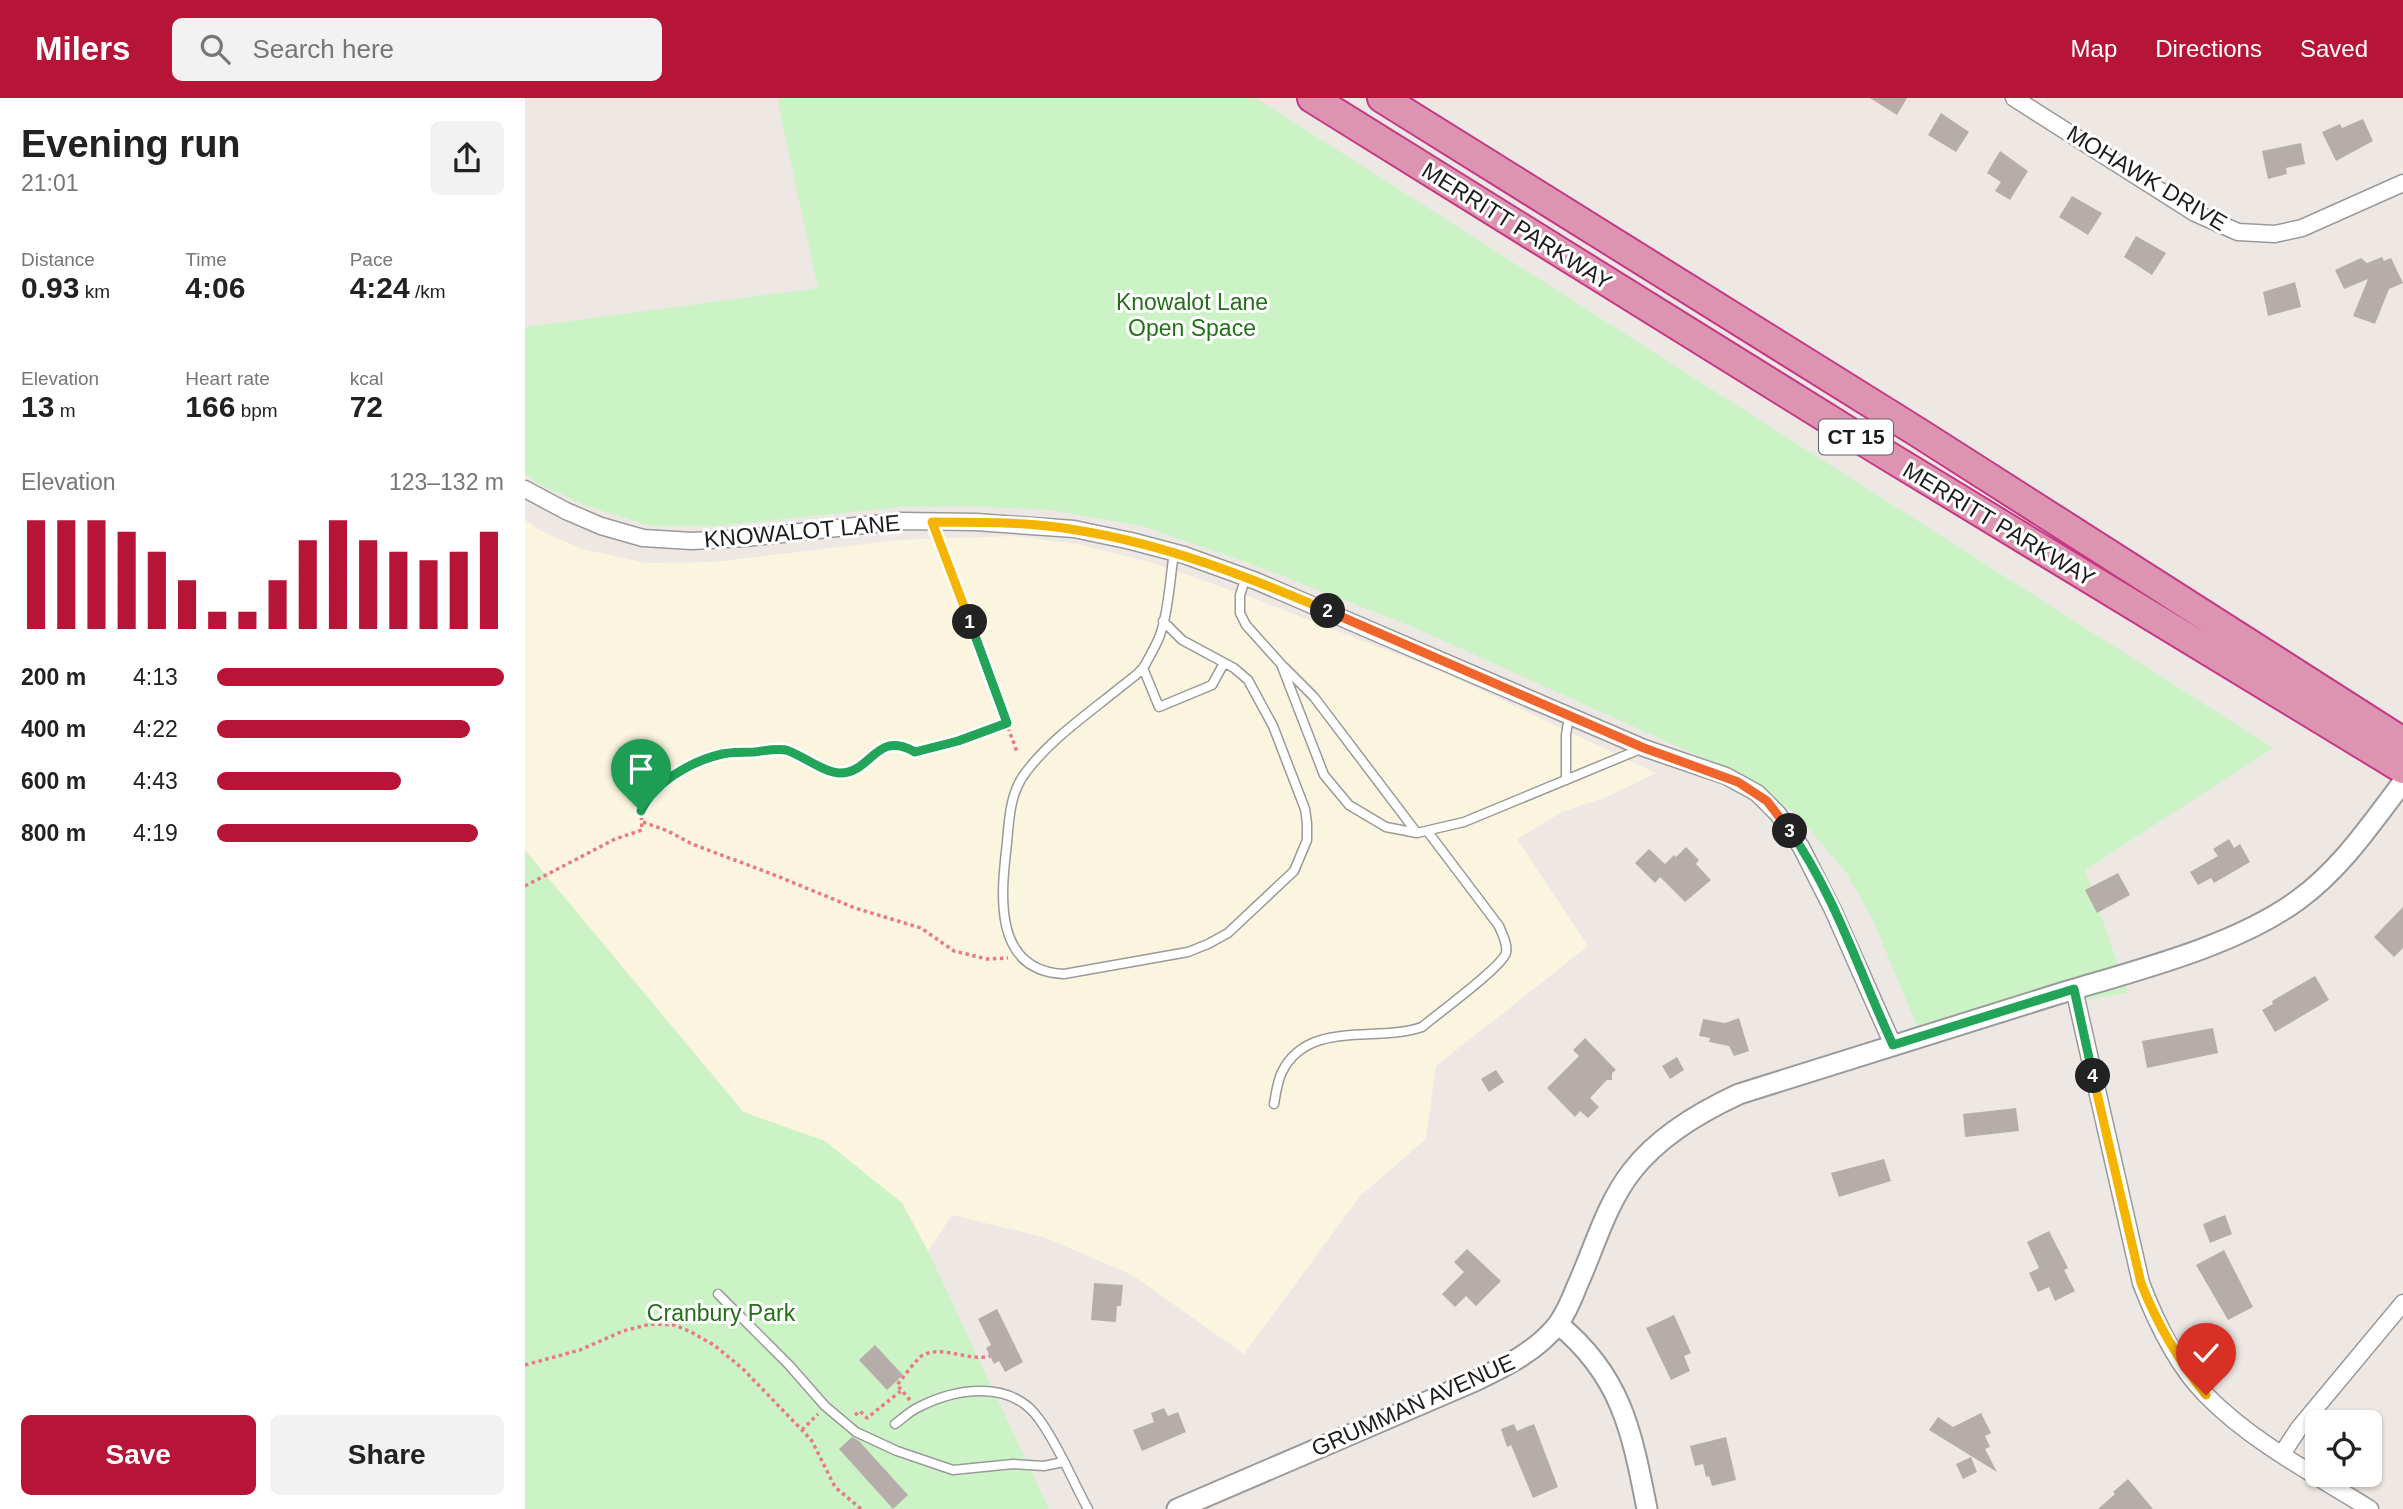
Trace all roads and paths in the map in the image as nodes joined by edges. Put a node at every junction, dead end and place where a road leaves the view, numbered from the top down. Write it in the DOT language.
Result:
graph roads {
  1 [pos="1312,98"];
  2 [pos="1382,98"];
  3 [pos="2014,98"];
  4 [pos="2403,183"];
  5 [pos="525,489"];
  6 [pos="932,522"];
  7 [pos="1174,553"];
  8 [pos="1246,577"];
  9 [pos="1163,621"];
  10 [pos="1224,663"];
  11 [pos="1281,664"];
  12 [pos="1143,668"];
  13 [pos="1569,716"];
  14 [pos="1007,723"];
  15 [pos="2403,742"];
  16 [pos="1644,748"];
  17 [pos="1017,752"];
  18 [pos="2403,769"];
  19 [pos="1566,780"];
  20 [pos="2403,782"];
  21 [pos="643,822"];
  22 [pos="1428,832"];
  23 [pos="1417,834"];
  24 [pos="525,886"];
  25 [pos="1012,957"];
  26 [pos="2074,989"];
  27 [pos="1893,1045"];
  28 [pos="1274,1104"];
  29 [pos="718,1294"];
  30 [pos="2403,1303"];
  31 [pos="1558,1324"];
  32 [pos="990,1356"];
  33 [pos="525,1365"];
  34 [pos="902,1390"];
  35 [pos="825,1406"];
  36 [pos="917,1408"];
  37 [pos="845,1424"];
  38 [pos="895,1424"];
  39 [pos="802,1430"];
  40 [pos="2282,1454"];
  41 [pos="1063,1462"];
  42 [pos="861,1509"];
  43 [pos="1089,1509"];
  44 [pos="1177,1509"];
  45 [pos="1647,1509"];
  46 [pos="2370,1509"];
  1 -- 18 [label="highway, MERRITT PARKWAY / CT 15"];
  2 -- 15 [label="highway, MERRITT PARKWAY / CT 15"];
  3 -- 4 [label="street, MOHAWK DRIVE"];
  5 -- 6 [label="street, KNOWALOT LANE"];
  6 -- 7 [label="street, KNOWALOT LANE"];
  6 -- 14 [label="path"];
  7 -- 8 [label="street, KNOWALOT LANE"];
  7 -- 9 [label="lane"];
  8 -- 11 [label="lane"];
  8 -- 13 [label="street, KNOWALOT LANE"];
  9 -- 10 [label="lane"];
  9 -- 12 [label="lane"];
  10 -- 12 [label="lane"];
  10 -- 12 [label="lane"];
  11 -- 23 [label="lane"];
  11 -- 23 [label="lane"];
  13 -- 16 [label="street, KNOWALOT LANE"];
  13 -- 19 [label="lane"];
  14 -- 17 [label="path"];
  14 -- 21 [label="path"];
  16 -- 19 [label="lane"];
  16 -- 27 [label="street, KNOWALOT LANE"];
  19 -- 22 [label="lane"];
  20 -- 26 [label="street, GRUMMAN AVENUE"];
  21 -- 24 [label="path"];
  21 -- 25 [label="path"];
  22 -- 23 [label="lane"];
  22 -- 28 [label="lane"];
  26 -- 27 [label="street, GRUMMAN AVENUE"];
  26 -- 40 [label="street"];
  27 -- 31 [label="street, GRUMMAN AVENUE"];
  29 -- 35 [label="lane"];
  30 -- 40 [label="street"];
  31 -- 44 [label="street, GRUMMAN AVENUE"];
  31 -- 45 [label="street"];
  32 -- 34 [label="path"];
  33 -- 39 [label="path"];
  34 -- 36 [label="path"];
  34 -- 37 [label="path"];
  35 -- 37 [label="lane"];
  35 -- 39 [label="path"];
  36 -- 38 [label="lane"];
  36 -- 41 [label="lane"];
  37 -- 41 [label="lane"];
  39 -- 42 [label="path"];
  40 -- 46 [label="street"];
  41 -- 43 [label="lane"];
}
